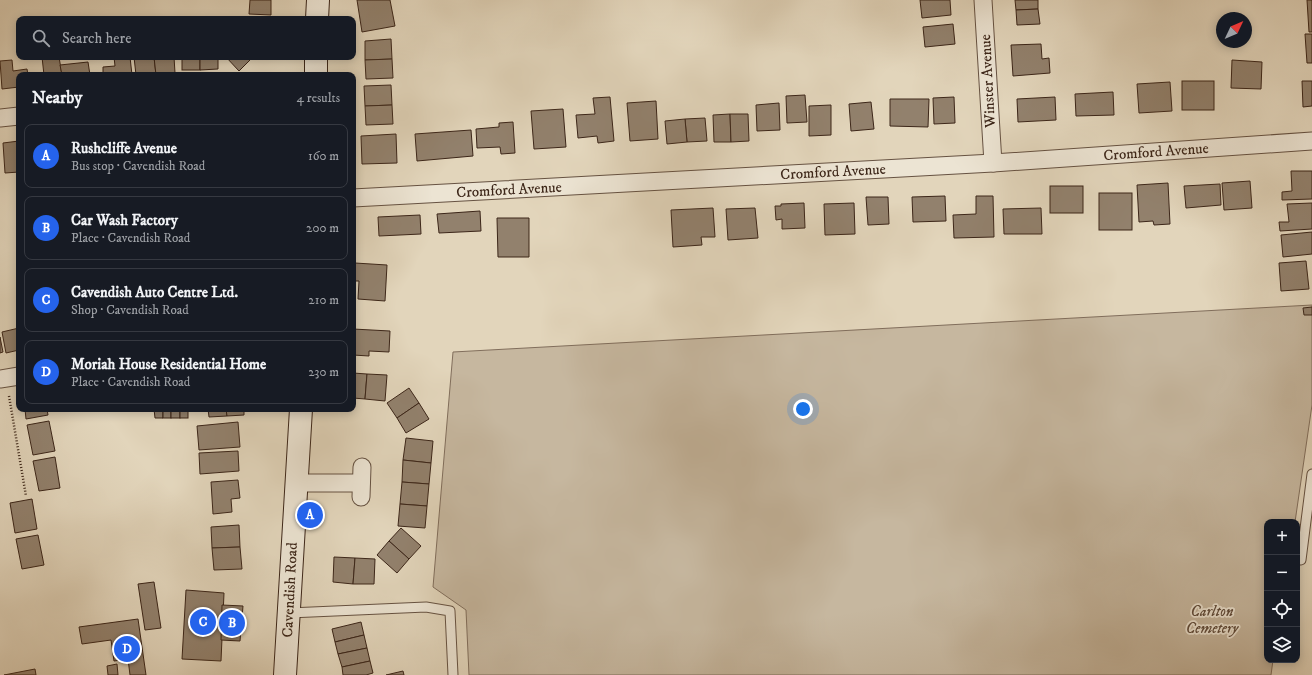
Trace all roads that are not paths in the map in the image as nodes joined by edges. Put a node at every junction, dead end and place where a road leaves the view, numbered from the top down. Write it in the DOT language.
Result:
graph roads {
  1 [pos="318,0"];
  2 [pos="983,0"];
  3 [pos="317,16"];
  4 [pos="316,60"];
  5 [pos="316,72"];
  6 [pos="16,116"];
  7 [pos="0,118"];
  8 [pos="1312,141"];
  9 [pos="992,162"];
  10 [pos="356,198"];
  11 [pos="301,412"];
  12 [pos="362,466"];
  13 [pos="1312,474"];
  14 [pos="297,483"];
  15 [pos="1301,560"];
  16 [pos="289,613"];
  17 [pos="285,675"];
  18 [pos="453,675"];
  1 -- 3 [label="street"];
  2 -- 9 [label="street, Winster Avenue"];
  4 -- 5 [label="street"];
  6 -- 7 [label="street"];
  8 -- 9 [label="street, Cromford Avenue"];
  9 -- 10 [label="street, Cromford Avenue"];
  11 -- 14 [label="street, Cavendish Road"];
  12 -- 14 [label="street"];
  13 -- 15 [label="lane"];
  14 -- 16 [label="street, Cavendish Road"];
  16 -- 17 [label="street, Cavendish Road"];
  16 -- 18 [label="lane"];
}
